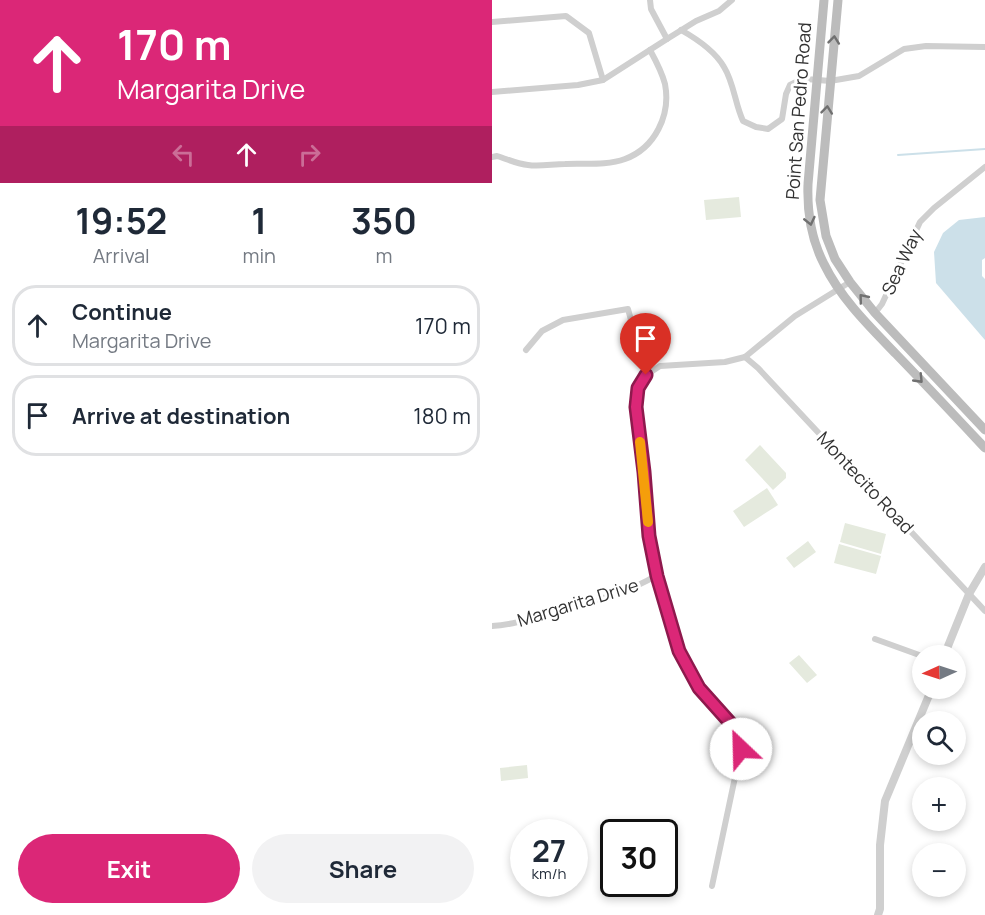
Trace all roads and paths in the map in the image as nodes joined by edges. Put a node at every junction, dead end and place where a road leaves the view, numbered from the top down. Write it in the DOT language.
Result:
graph roads {
  1 [pos="650,0"];
  2 [pos="732,0"];
  3 [pos="824,0"];
  4 [pos="838,0"];
  5 [pos="492,22"];
  6 [pos="681,30"];
  7 [pos="667,39"];
  8 [pos="985,47"];
  9 [pos="650,50"];
  10 [pos="603,80"];
  11 [pos="816,80"];
  12 [pos="830,81"];
  13 [pos="492,92"];
  14 [pos="492,157"];
  15 [pos="985,167"];
  16 [pos="850,282"];
  17 [pos="839,290"];
  18 [pos="875,313"];
  19 [pos="526,350"];
  20 [pos="745,357"];
  21 [pos="646,375"];
  22 [pos="985,430"];
  23 [pos="985,448"];
  24 [pos="985,567"];
  25 [pos="657,576"];
  26 [pos="969,594"];
  27 [pos="985,611"];
  28 [pos="492,627"];
  29 [pos="876,639"];
  30 [pos="948,645"];
  31 [pos="912,652"];
  32 [pos="927,699"];
  33 [pos="712,886"];
  34 [pos="878,915"];
  1 -- 7 [label="street"];
  2 -- 6 [label="street"];
  3 -- 11 [label="main road, Point San Pedro Road"];
  12 -- 4 [label="main road, Point San Pedro Road, one-way"];
  5 -- 10 [label="street"];
  6 -- 7 [label="street"];
  6 -- 11 [label="street"];
  7 -- 9 [label="street"];
  8 -- 12 [label="street"];
  9 -- 10 [label="street"];
  9 -- 14 [label="street"];
  10 -- 13 [label="street"];
  11 -- 12 [label="street"];
  11 -- 17 [label="main road, Point San Pedro Road, one-way"];
  16 -- 12 [label="main road, Point San Pedro Road, one-way"];
  15 -- 18 [label="street, Sea Way"];
  16 -- 17 [label="street"];
  18 -- 16 [label="main road, Point San Pedro Road, one-way"];
  17 -- 20 [label="street"];
  17 -- 23 [label="main road, Point San Pedro Road, one-way"];
  18 -- 22 [label="main road, Point San Pedro Road"];
  19 -- 21 [label="street"];
  20 -- 21 [label="street"];
  20 -- 26 [label="street, Montecito Road"];
  21 -- 25 [label="street, Margarita Drive"];
  24 -- 26 [label="street"];
  25 -- 28 [label="street, Margarita Drive"];
  25 -- 33 [label="street"];
  26 -- 27 [label="street, Montecito Road"];
  26 -- 30 [label="street"];
  29 -- 31 [label="street"];
  32 -- 34 [label="street"];
}
